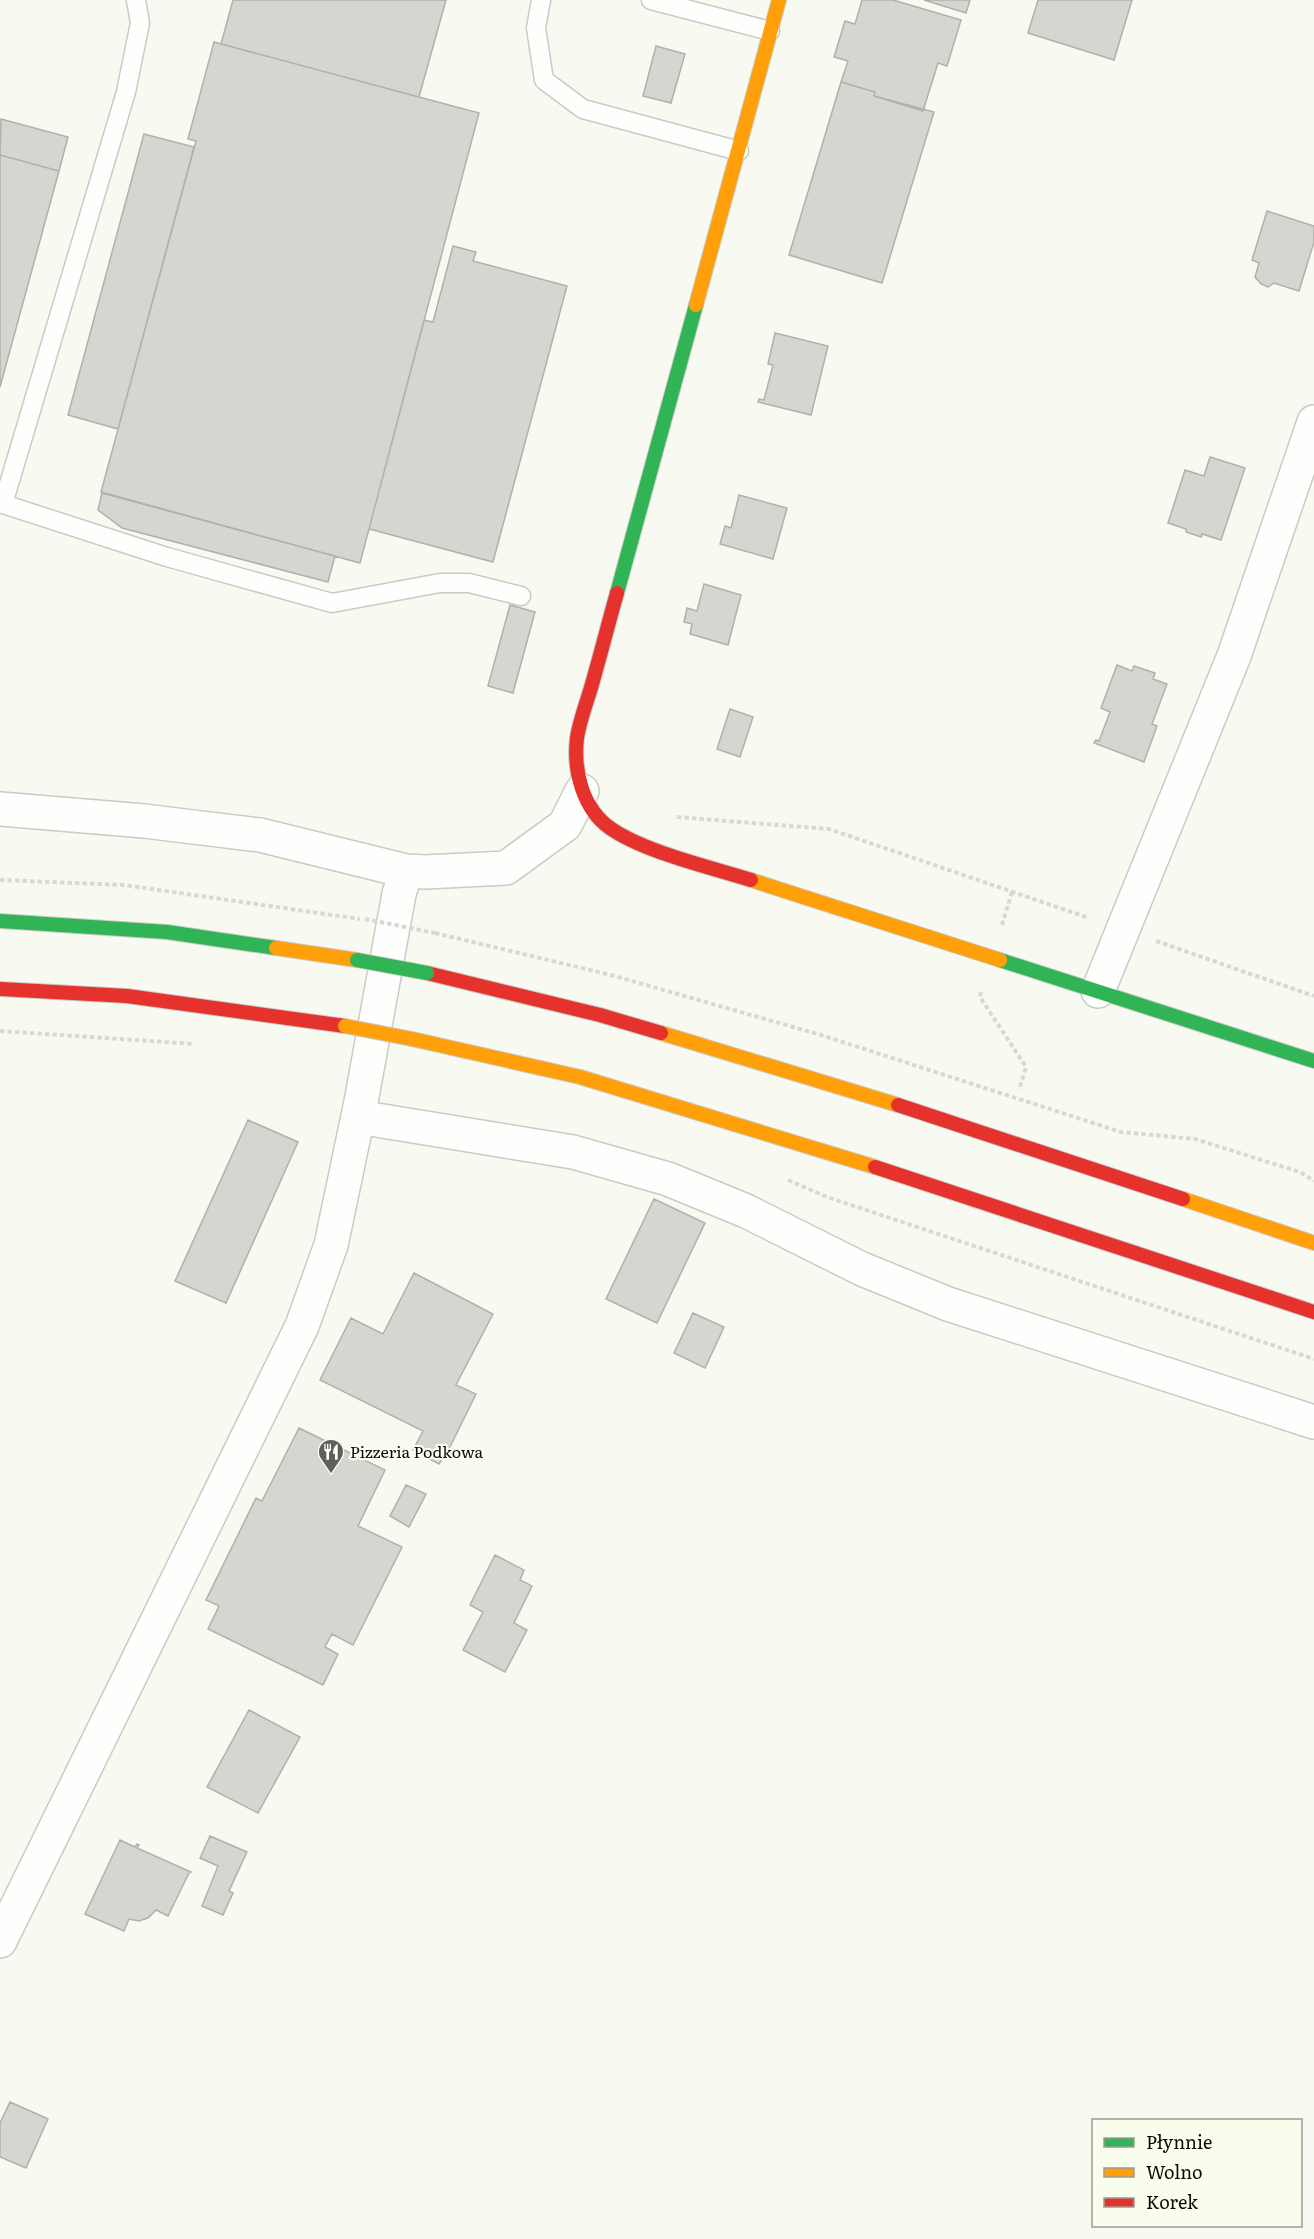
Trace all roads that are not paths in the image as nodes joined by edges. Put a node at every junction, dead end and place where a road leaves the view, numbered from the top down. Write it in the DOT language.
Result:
graph roads {
  1 [pos="136,0"];
  2 [pos="541,0"];
  3 [pos="651,0"];
  4 [pos="779,0"];
  5 [pos="770,31"];
  6 [pos="739,151"];
  7 [pos="1314,422"];
  8 [pos="2,503"];
  9 [pos="521,596"];
  10 [pos="582,791"];
  11 [pos="0,809"];
  12 [pos="406,871"];
  13 [pos="0,921"];
  14 [pos="0,989"];
  15 [pos="1098,991"];
  16 [pos="1314,1060"];
  17 [pos="358,1117"];
  18 [pos="1314,1244"];
  19 [pos="1314,1312"];
  20 [pos="1314,1422"];
  21 [pos="0,1941"];
  1 -- 8 [label="lane"];
  2 -- 6 [label="lane"];
  3 -- 5 [label="lane"];
  4 -- 5 [label="main road"];
  5 -- 6 [label="main road"];
  6 -- 10 [label="main road"];
  7 -- 15 [label="street"];
  8 -- 9 [label="lane"];
  10 -- 12 [label="street"];
  10 -- 15 [label="main road"];
  11 -- 12 [label="street"];
  12 -- 17 [label="street"];
  13 -- 18 [label="main road, bridge"];
  14 -- 19 [label="main road, bridge"];
  15 -- 16 [label="main road"];
  17 -- 20 [label="street"];
  17 -- 21 [label="street"];
}
